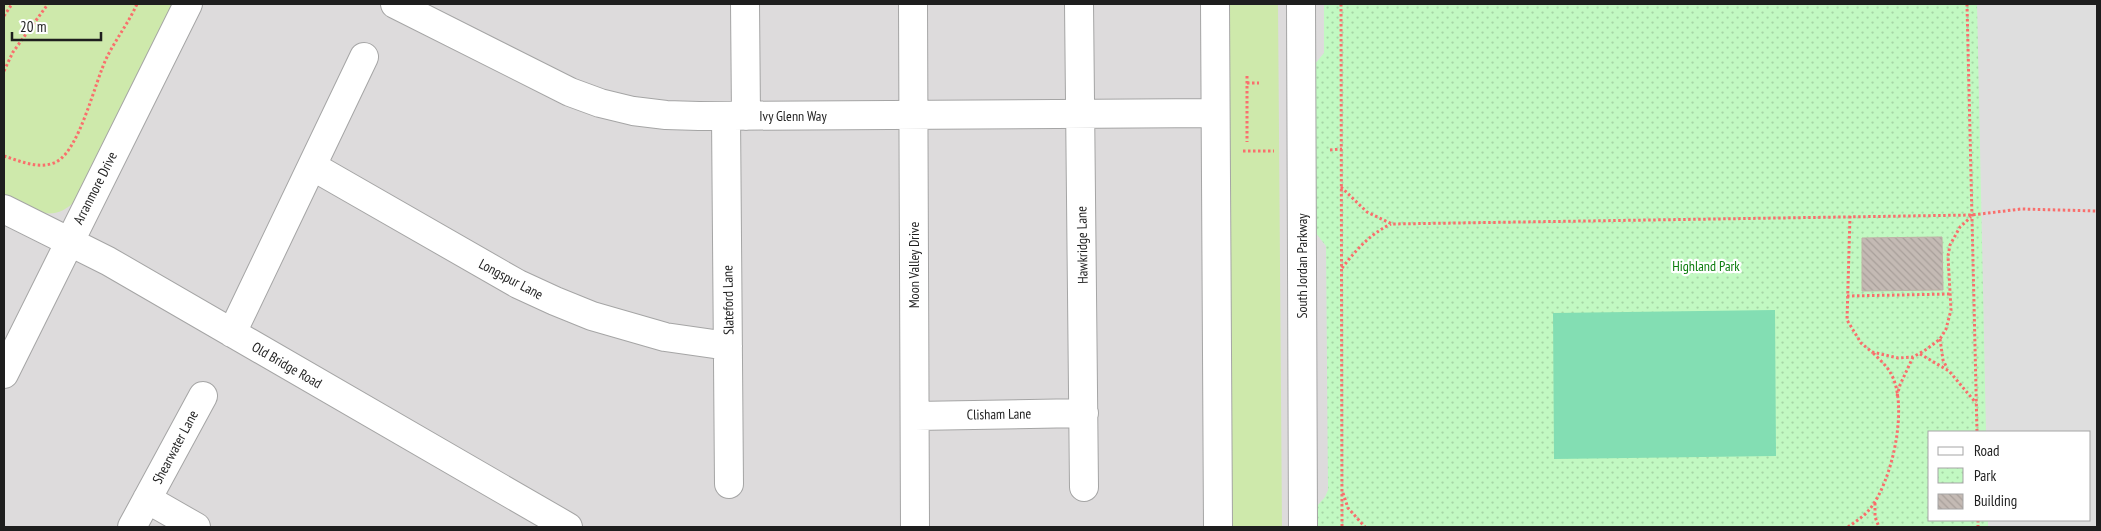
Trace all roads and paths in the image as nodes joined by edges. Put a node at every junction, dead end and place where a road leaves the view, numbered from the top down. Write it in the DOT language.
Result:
graph roads {
  1 [pos="12,4"];
  2 [pos="48,4"];
  3 [pos="137,4"];
  4 [pos="188,4"];
  5 [pos="395,4"];
  6 [pos="745,4"];
  7 [pos="913,4"];
  8 [pos="1079,4"];
  9 [pos="1215,4"];
  10 [pos="1301,4"];
  11 [pos="1342,4"];
  12 [pos="1967,4"];
  13 [pos="4,16"];
  14 [pos="364,57"];
  15 [pos="4,71"];
  16 [pos="1080,113"];
  17 [pos="1216,113"];
  18 [pos="913,114"];
  19 [pos="736,116"];
  20 [pos="1237,151"];
  21 [pos="1278,151"];
  22 [pos="4,156"];
  23 [pos="312,166"];
  24 [pos="1341,187"];
  25 [pos="4,209"];
  26 [pos="2097,211"];
  27 [pos="1972,215"];
  28 [pos="1850,216"];
  29 [pos="1392,224"];
  30 [pos="69,240"];
  31 [pos="1342,268"];
  32 [pos="1950,294"];
  33 [pos="1847,296"];
  34 [pos="232,333"];
  35 [pos="1940,339"];
  36 [pos="728,346"];
  37 [pos="1872,352"];
  38 [pos="1919,354"];
  39 [pos="1913,357"];
  40 [pos="1949,371"];
  41 [pos="4,374"];
  42 [pos="203,396"];
  43 [pos="1897,397"];
  44 [pos="1976,403"];
  45 [pos="1084,413"];
  46 [pos="915,416"];
  47 [pos="1976,431"];
  48 [pos="729,484"];
  49 [pos="1084,487"];
  50 [pos="1342,490"];
  51 [pos="147,499"];
  52 [pos="1875,502"];
  53 [pos="132,527"];
  54 [pos="196,527"];
  55 [pos="568,527"];
  56 [pos="915,527"];
  57 [pos="1218,527"];
  58 [pos="1303,527"];
  59 [pos="1342,527"];
  60 [pos="1365,527"];
  61 [pos="1848,527"];
  62 [pos="1880,527"];
  1 -- 13 [label="path"];
  2 -- 15 [label="path"];
  3 -- 22 [label="path"];
  4 -- 30 [label="street, Arranmore Drive"];
  5 -- 19 [label="street, Ivy Glenn Way"];
  6 -- 19 [label="street, Slateford Lane"];
  7 -- 18 [label="street, Moon Valley Drive"];
  8 -- 16 [label="street, Hawkridge Lane"];
  9 -- 17 [label="street"];
  10 -- 58 [label="street, South Jordan Parkway"];
  11 -- 24 [label="path"];
  12 -- 27 [label="path"];
  14 -- 23 [label="street"];
  16 -- 17 [label="street, Ivy Glenn Way"];
  16 -- 18 [label="street, Ivy Glenn Way"];
  16 -- 45 [label="street, Hawkridge Lane"];
  17 -- 57 [label="street"];
  18 -- 19 [label="street, Ivy Glenn Way"];
  18 -- 46 [label="street, Moon Valley Drive"];
  19 -- 36 [label="street, Slateford Lane"];
  20 -- 21 [label="path"];
  23 -- 34 [label="street"];
  23 -- 36 [label="street, Longspur Lane"];
  24 -- 29 [label="path"];
  24 -- 31 [label="path"];
  25 -- 30 [label="street, Old Bridge Road"];
  26 -- 27 [label="path"];
  27 -- 28 [label="path"];
  27 -- 32 [label="path"];
  27 -- 44 [label="path"];
  28 -- 29 [label="path"];
  28 -- 33 [label="path"];
  29 -- 31 [label="path"];
  30 -- 34 [label="street, Old Bridge Road"];
  30 -- 41 [label="street, Arranmore Drive"];
  31 -- 50 [label="path"];
  32 -- 33 [label="path"];
  32 -- 35 [label="path"];
  33 -- 37 [label="path"];
  34 -- 55 [label="street, Old Bridge Road"];
  35 -- 38 [label="path"];
  35 -- 40 [label="path"];
  36 -- 48 [label="street, Slateford Lane"];
  37 -- 39 [label="path"];
  37 -- 43 [label="path"];
  38 -- 39 [label="path"];
  38 -- 40 [label="path"];
  39 -- 43 [label="path"];
  40 -- 44 [label="path"];
  42 -- 51 [label="street, Shearwater Lane"];
  43 -- 52 [label="path"];
  44 -- 47 [label="path"];
  45 -- 46 [label="street, Clisham Lane"];
  45 -- 49 [label="street, Hawkridge Lane"];
  46 -- 56 [label="street, Moon Valley Drive"];
  50 -- 59 [label="path"];
  50 -- 60 [label="path"];
  51 -- 53 [label="street, Shearwater Lane"];
  51 -- 54 [label="street, Shearwater Lane"];
  52 -- 61 [label="path"];
  52 -- 62 [label="path"];
}
